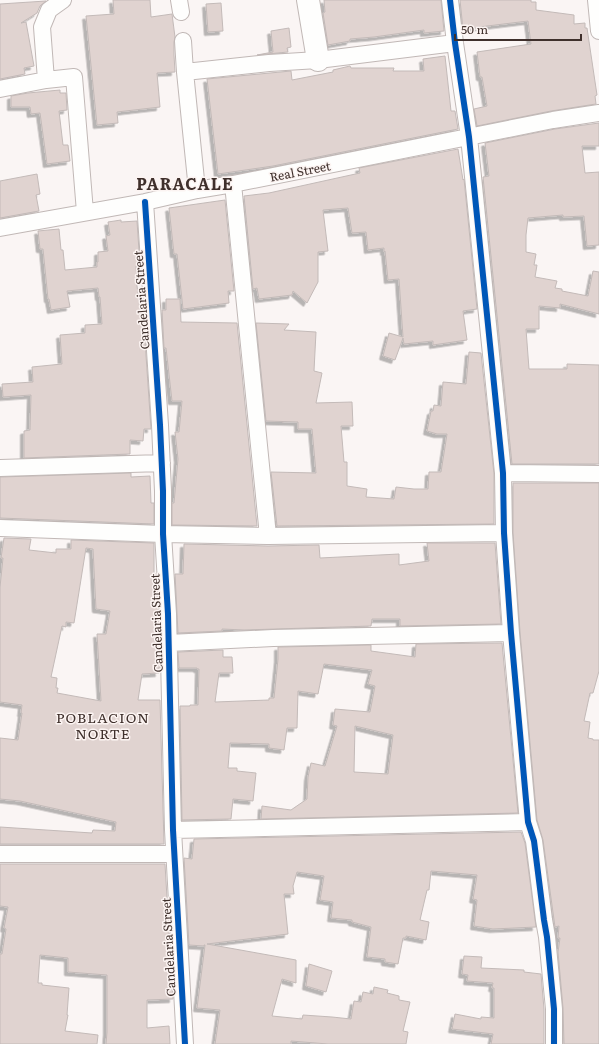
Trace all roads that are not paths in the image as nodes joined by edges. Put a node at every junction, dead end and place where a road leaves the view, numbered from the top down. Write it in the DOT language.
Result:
graph roads {
  1 [pos="63,0"];
  2 [pos="308,0"];
  3 [pos="450,0"];
  4 [pos="596,0"];
  5 [pos="599,31"];
  6 [pos="183,41"];
  7 [pos="455,43"];
  8 [pos="318,60"];
  9 [pos="184,72"];
  10 [pos="46,80"];
  11 [pos="0,89"];
  12 [pos="599,112"];
  13 [pos="469,137"];
  14 [pos="233,184"];
  15 [pos="197,190"];
  16 [pos="145,202"];
  17 [pos="85,212"];
  18 [pos="0,228"];
  19 [pos="162,463"];
  20 [pos="0,468"];
  21 [pos="503,472"];
  22 [pos="599,474"];
  23 [pos="0,528"];
  24 [pos="504,533"];
  25 [pos="163,534"];
  26 [pos="268,536"];
  27 [pos="511,633"];
  28 [pos="169,643"];
  29 [pos="528,822"];
  30 [pos="173,830"];
  31 [pos="0,854"];
  32 [pos="174,854"];
  33 [pos="185,1044"];
  34 [pos="554,1044"];
  1 -- 10 [label="street"];
  2 -- 8 [label="main road"];
  3 -- 7 [label="street"];
  4 -- 5 [label="street"];
  6 -- 9 [label="street"];
  7 -- 8 [label="street"];
  7 -- 13 [label="street"];
  8 -- 9 [label="street"];
  9 -- 15 [label="street"];
  10 -- 11 [label="street"];
  10 -- 17 [label="street"];
  12 -- 13 [label="street, Real Street"];
  13 -- 14 [label="street, Real Street"];
  13 -- 21 [label="street"];
  14 -- 15 [label="street, Real Street"];
  14 -- 26 [label="street"];
  15 -- 16 [label="street, Real Street"];
  16 -- 17 [label="street, Real Street"];
  16 -- 19 [label="street, Candelaria Street"];
  17 -- 18 [label="street, Real Street"];
  19 -- 20 [label="street"];
  19 -- 25 [label="street, Candelaria Street"];
  21 -- 22 [label="street"];
  21 -- 24 [label="street"];
  23 -- 25 [label="street"];
  24 -- 26 [label="street"];
  24 -- 27 [label="street"];
  25 -- 26 [label="street"];
  25 -- 28 [label="street, Candelaria Street"];
  27 -- 28 [label="street"];
  27 -- 29 [label="street"];
  28 -- 30 [label="street, Candelaria Street"];
  29 -- 30 [label="street"];
  29 -- 34 [label="street"];
  30 -- 32 [label="street, Candelaria Street"];
  31 -- 32 [label="street"];
  32 -- 33 [label="street, Candelaria Street"];
}
